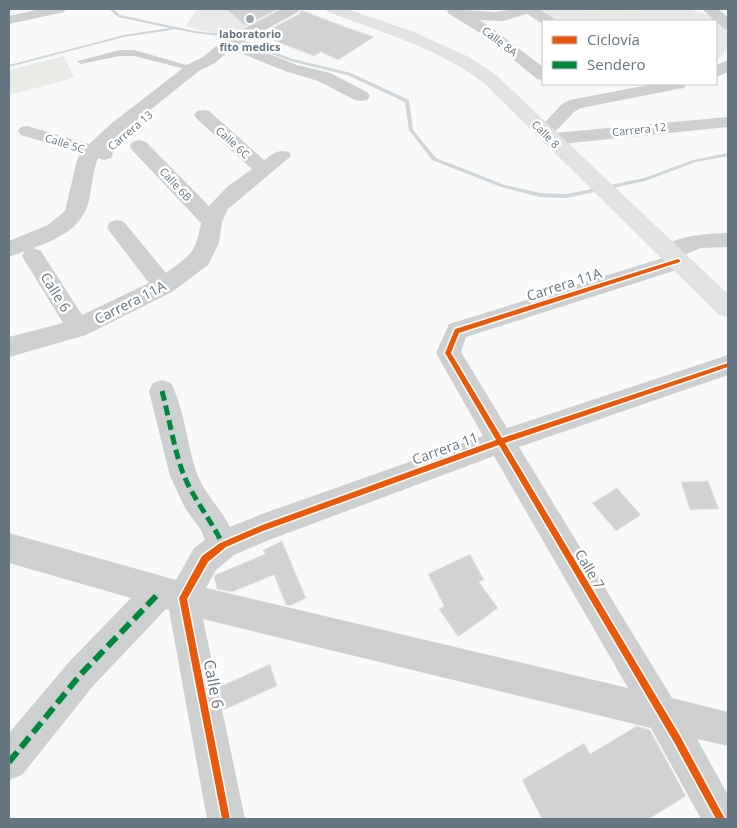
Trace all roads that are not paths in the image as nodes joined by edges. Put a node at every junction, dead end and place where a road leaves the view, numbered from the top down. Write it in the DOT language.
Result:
graph roads {
  1 [pos="59,9"];
  2 [pos="293,9"];
  3 [pos="333,9"];
  4 [pos="525,9"];
  5 [pos="529,9"];
  6 [pos="698,9"];
  7 [pos="449,10"];
  8 [pos="712,11"];
  9 [pos="9,20"];
  10 [pos="546,20"];
  11 [pos="728,25"];
  12 [pos="228,44"];
  13 [pos="81,61"];
  14 [pos="201,64"];
  15 [pos="728,64"];
  16 [pos="717,71"];
  17 [pos="542,74"];
  18 [pos="668,85"];
  19 [pos="639,88"];
  20 [pos="361,96"];
  21 [pos="203,115"];
  22 [pos="728,122"];
  23 [pos="27,131"];
  24 [pos="548,136"];
  25 [pos="140,146"];
  26 [pos="98,152"];
  27 [pos="282,156"];
  28 [pos="263,169"];
  29 [pos="212,222"];
  30 [pos="117,227"];
  31 [pos="728,240"];
  32 [pos="9,249"];
  33 [pos="33,256"];
  34 [pos="674,257"];
  35 [pos="9,263"];
  36 [pos="164,286"];
  37 [pos="728,308"];
  38 [pos="78,328"];
  39 [pos="457,331"];
  40 [pos="9,347"];
  41 [pos="728,364"];
  42 [pos="162,391"];
  43 [pos="499,442"];
  44 [pos="9,548"];
  45 [pos="214,552"];
  46 [pos="171,595"];
  47 [pos="728,729"];
  48 [pos="9,762"];
  49 [pos="226,819"];
  50 [pos="721,819"];
  1 -- 9 [label="street"];
  2 -- 12 [label="street, Carrera 13"];
  3 -- 24 [label="main road, Calle 8"];
  4 -- 7 [label="street"];
  5 -- 10 [label="street"];
  6 -- 8 [label="street"];
  7 -- 17 [label="street, Calle 8A"];
  8 -- 11 [label="street"];
  12 -- 14 [label="street, Carrera 13"];
  12 -- 20 [label="street"];
  13 -- 14 [label="lane"];
  14 -- 26 [label="street, Carrera 13"];
  15 -- 16 [label="street"];
  18 -- 19 [label="street"];
  19 -- 24 [label="street"];
  21 -- 28 [label="street, Calle 6C"];
  22 -- 24 [label="street, Carrera 12"];
  23 -- 26 [label="street, Calle 5C"];
  24 -- 34 [label="main road, Calle 8"];
  25 -- 29 [label="street, Calle 6B"];
  26 -- 32 [label="street, Carrera 13"];
  26 -- 33 [label="street, Carrera 13"];
  27 -- 28 [label="street, Carrera 11A"];
  28 -- 29 [label="street, Carrera 11A"];
  29 -- 36 [label="street, Carrera 11A"];
  30 -- 36 [label="street"];
  31 -- 34 [label="street, Carrera 11A"];
  33 -- 35 [label="street, Carrera 13"];
  33 -- 38 [label="street, Calle 6"];
  34 -- 37 [label="main road, Calle 8"];
  34 -- 39 [label="street, Carrera 11A"];
  36 -- 38 [label="street, Carrera 11A"];
  38 -- 40 [label="street, Carrera 11A"];
  39 -- 43 [label="street, Calle 7"];
  41 -- 43 [label="street, Carrera 11"];
  42 -- 45 [label="street"];
  43 -- 45 [label="street, Carrera 11"];
  43 -- 50 [label="street, Calle 7"];
  44 -- 46 [label="street"];
  45 -- 46 [label="street"];
  46 -- 47 [label="street"];
  46 -- 48 [label="street"];
  46 -- 49 [label="street, Calle 6"];
}
